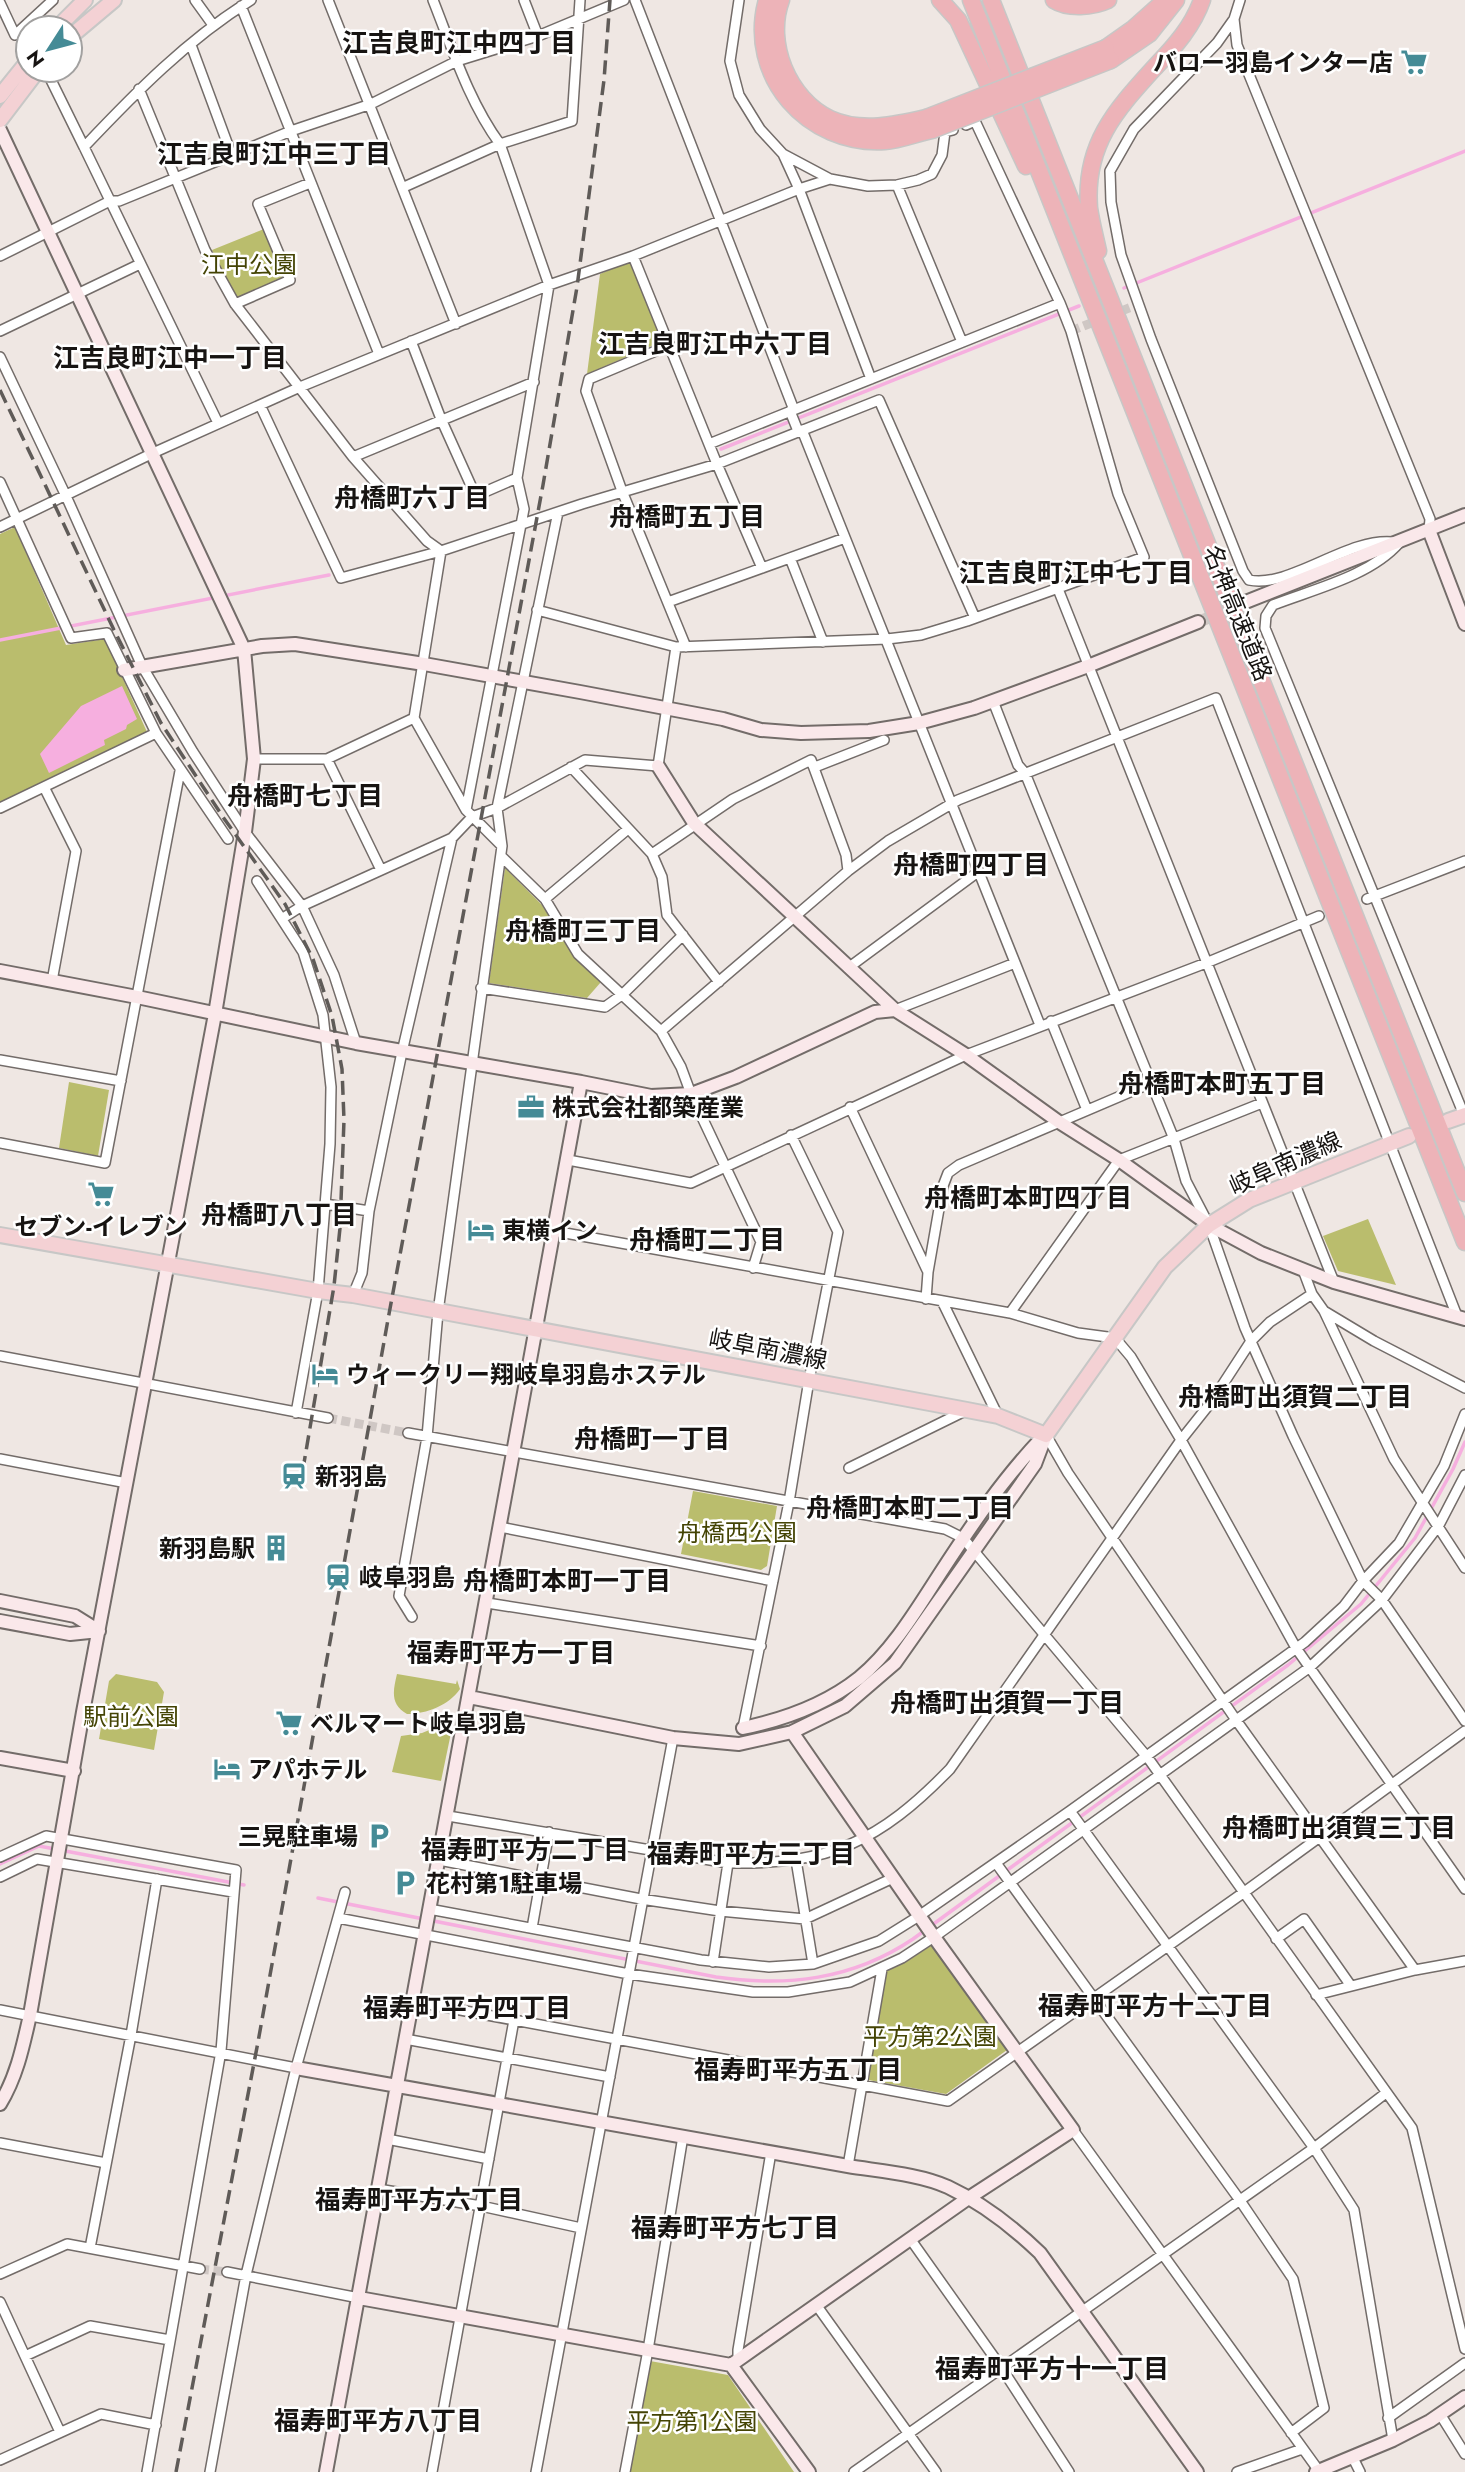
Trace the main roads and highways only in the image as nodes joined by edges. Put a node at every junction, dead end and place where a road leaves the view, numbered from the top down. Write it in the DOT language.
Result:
graph roads {
  1 [pos="85,0"];
  2 [pos="114,0"];
  3 [pos="767,0"];
  4 [pos="781,0"];
  5 [pos="940,0"];
  6 [pos="971,0"];
  7 [pos="991,0"];
  8 [pos="1054,0"];
  9 [pos="1108,0"];
  10 [pos="1162,0"];
  11 [pos="1175,0"];
  12 [pos="1202,0"];
  13 [pos="71,14"];
  14 [pos="84,25"];
  15 [pos="1108,54"];
  16 [pos="14,78"];
  17 [pos="27,84"];
  18 [pos="0,96"];
  19 [pos="0,120"];
  20 [pos="929,124"];
  21 [pos="1107,294"];
  22 [pos="1096,318"];
  23 [pos="1464,1115"];
  24 [pos="1448,1121"];
  25 [pos="1409,1136"];
  26 [pos="1465,1193"];
  27 [pos="0,1235"];
  28 [pos="1465,1242"];
  1 -- 13 [label="main road"];
  2 -- 14 [label="main road"];
  3 -- 20 [label="highway"];
  4 -- 20 [label="highway"];
  5 -- 22 [label="highway"];
  6 -- 22 [label="highway, 名神高速道路"];
  7 -- 21 [label="highway, 名神高速道路"];
  8 -- 9 [label="highway"];
  10 -- 15 [label="highway"];
  11 -- 15 [label="highway"];
  12 -- 21 [label="highway"];
  15 -- 20 [label="highway, bridge"];
  16 -- 18 [label="main road"];
  17 -- 19 [label="main road"];
  21 -- 26 [label="highway, 名神高速道路"];
  22 -- 28 [label="highway, 名神高速道路"];
  23 -- 24 [label="main road"];
  25 -- 27 [label="main road, 岐阜南濃線"];
}
